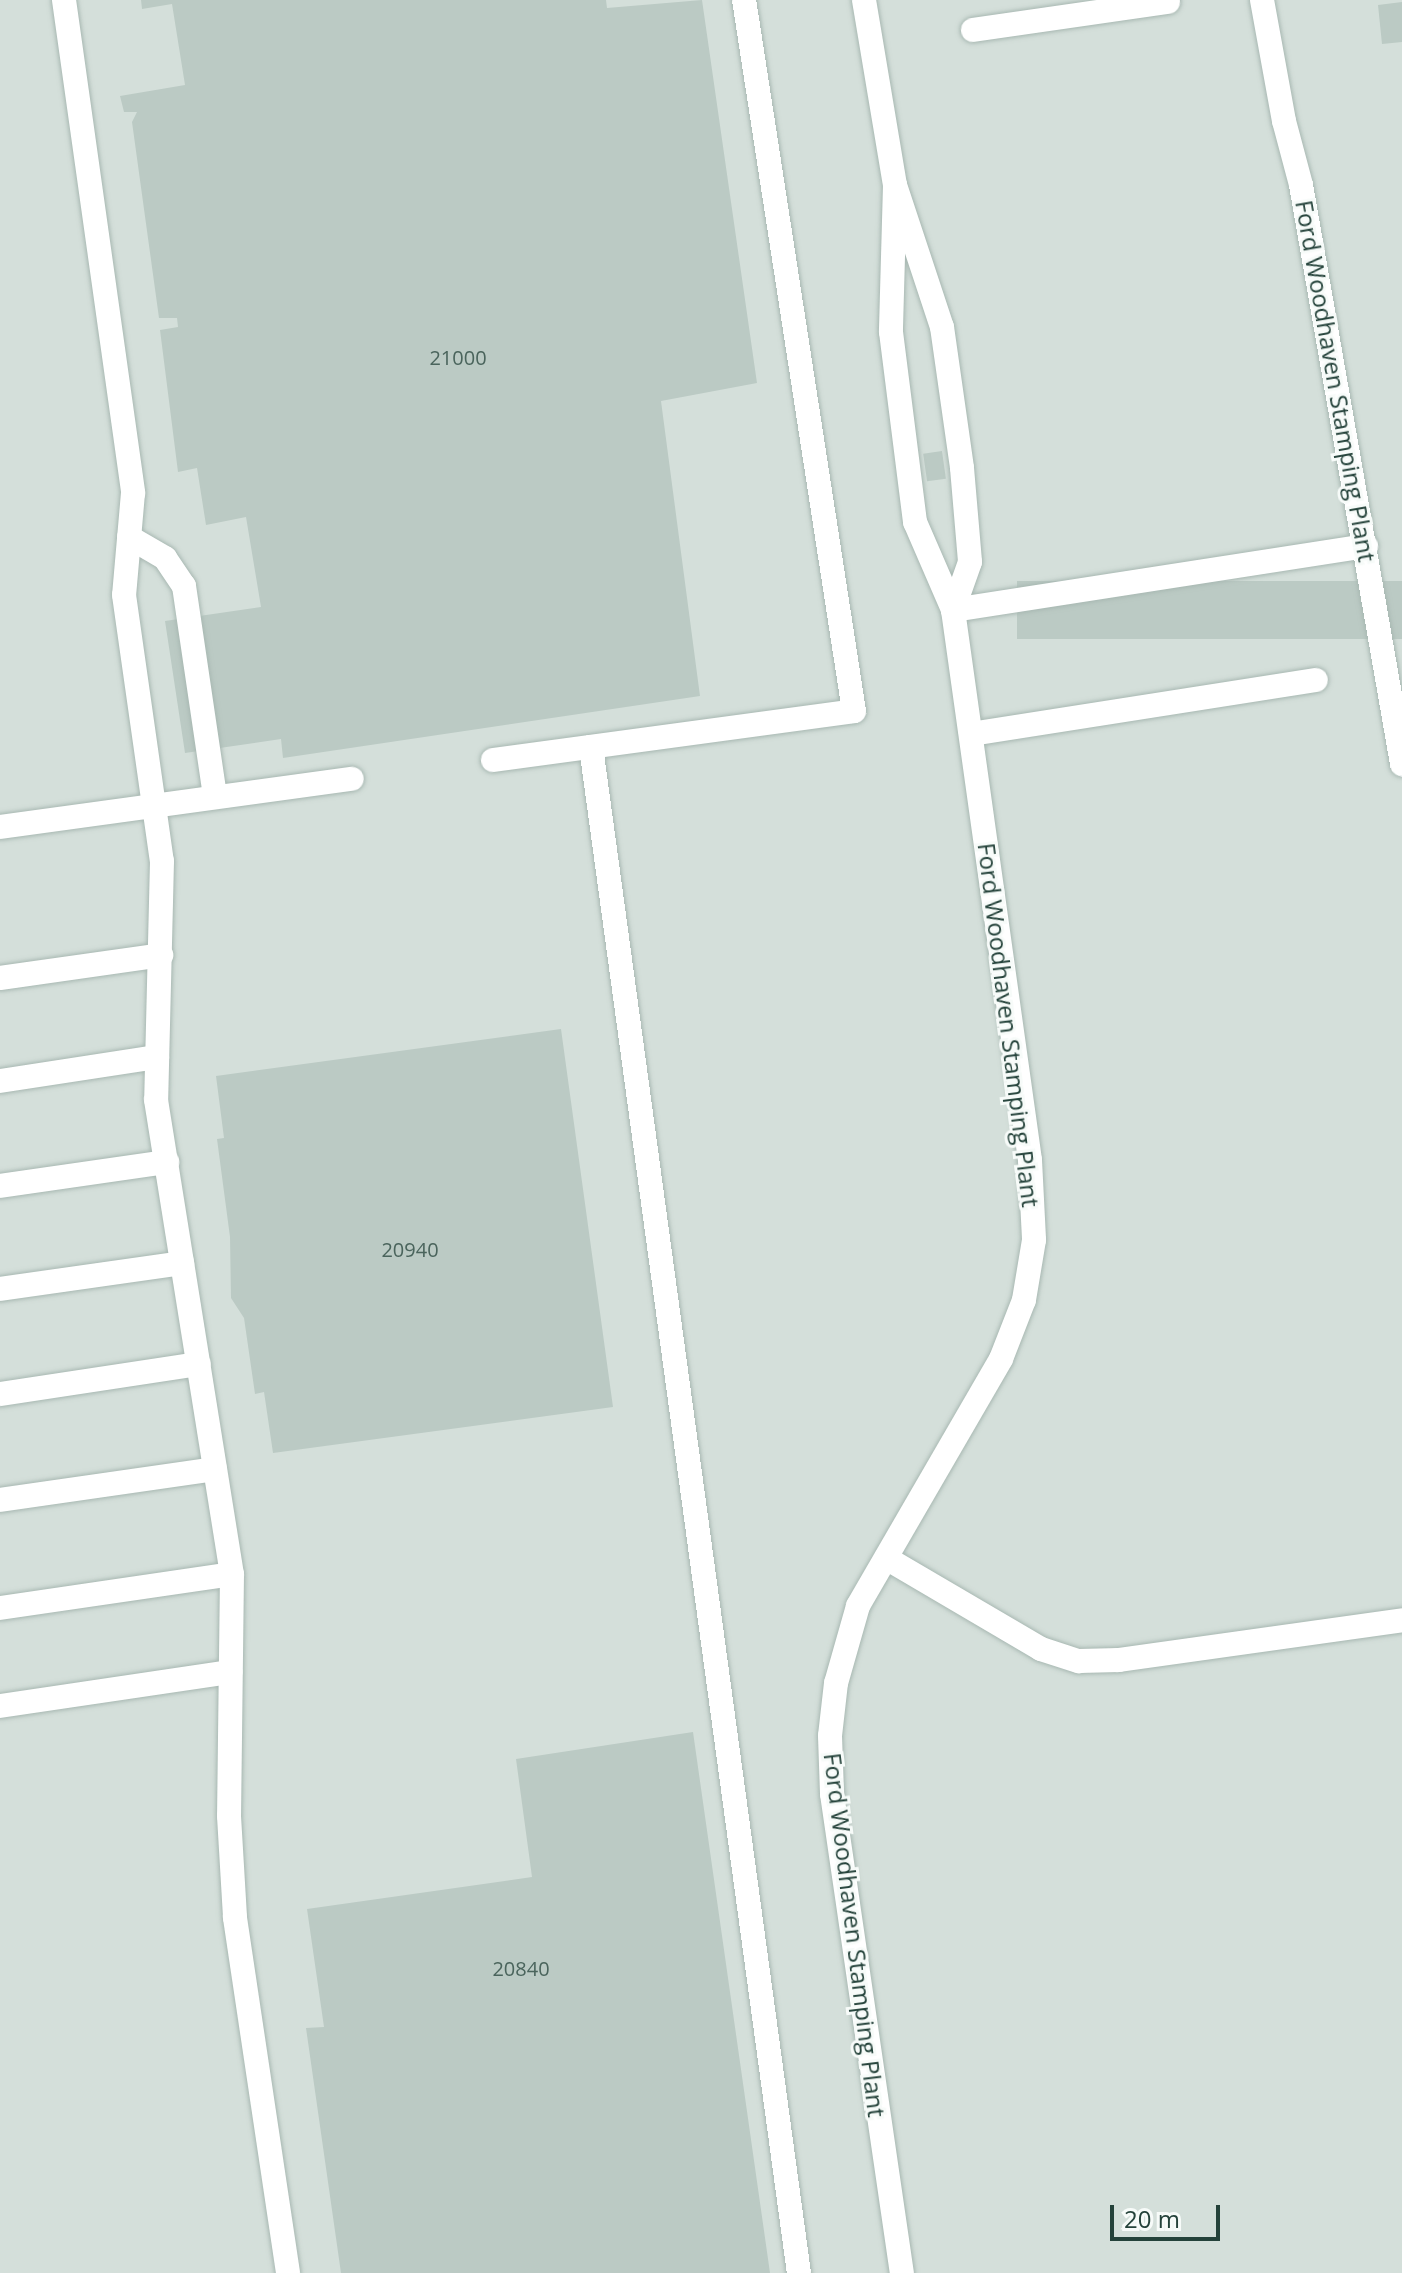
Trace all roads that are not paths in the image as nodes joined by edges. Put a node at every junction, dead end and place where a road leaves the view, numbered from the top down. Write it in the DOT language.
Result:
graph roads {
  1 [pos="64,0"];
  2 [pos="744,0"];
  3 [pos="864,0"];
  4 [pos="1262,0"];
  5 [pos="1168,2"];
  6 [pos="973,30"];
  7 [pos="895,185"];
  8 [pos="129,537"];
  9 [pos="1366,546"];
  10 [pos="953,610"];
  11 [pos="1316,680"];
  12 [pos="971,734"];
  13 [pos="591,747"];
  14 [pos="493,760"];
  15 [pos="1402,764"];
  16 [pos="352,779"];
  17 [pos="215,797"];
  18 [pos="150,807"];
  19 [pos="0,827"];
  20 [pos="161,955"];
  21 [pos="0,978"];
  22 [pos="157,1057"];
  23 [pos="0,1081"];
  24 [pos="167,1162"];
  25 [pos="0,1186"];
  26 [pos="182,1263"];
  27 [pos="0,1289"];
  28 [pos="199,1364"];
  29 [pos="0,1394"];
  30 [pos="215,1469"];
  31 [pos="0,1500"];
  32 [pos="886,1558"];
  33 [pos="232,1574"];
  34 [pos="0,1608"];
  35 [pos="1402,1620"];
  36 [pos="231,1672"];
  37 [pos="0,1706"];
  38 [pos="288,2273"];
  39 [pos="799,2273"];
  40 [pos="902,2273"];
  1 -- 8 [label="street"];
  2 -- 13 [label="street"];
  3 -- 7 [label="street, Ford Woodhaven Stamping Plant"];
  4 -- 9 [label="street, Ford Woodhaven Stamping Plant"];
  5 -- 6 [label="street"];
  7 -- 10 [label="street, Ford Woodhaven Stamping Plant"];
  7 -- 10 [label="street, Ford Woodhaven Stamping Plant"];
  8 -- 17 [label="street"];
  8 -- 18 [label="street"];
  9 -- 10 [label="street"];
  9 -- 15 [label="street, Ford Woodhaven Stamping Plant"];
  10 -- 12 [label="street, Ford Woodhaven Stamping Plant"];
  11 -- 12 [label="street"];
  12 -- 32 [label="street, Ford Woodhaven Stamping Plant"];
  13 -- 14 [label="street"];
  13 -- 39 [label="street"];
  16 -- 17 [label="street"];
  17 -- 18 [label="street"];
  18 -- 19 [label="street"];
  18 -- 20 [label="street"];
  20 -- 21 [label="street"];
  20 -- 22 [label="street"];
  22 -- 23 [label="street"];
  22 -- 24 [label="street"];
  24 -- 25 [label="street"];
  24 -- 26 [label="street"];
  26 -- 27 [label="street"];
  26 -- 28 [label="street"];
  28 -- 29 [label="street"];
  28 -- 30 [label="street"];
  30 -- 31 [label="street"];
  30 -- 33 [label="street"];
  32 -- 35 [label="street"];
  32 -- 40 [label="street, Ford Woodhaven Stamping Plant"];
  33 -- 34 [label="street"];
  33 -- 36 [label="street"];
  36 -- 37 [label="street"];
  36 -- 38 [label="street"];
}
